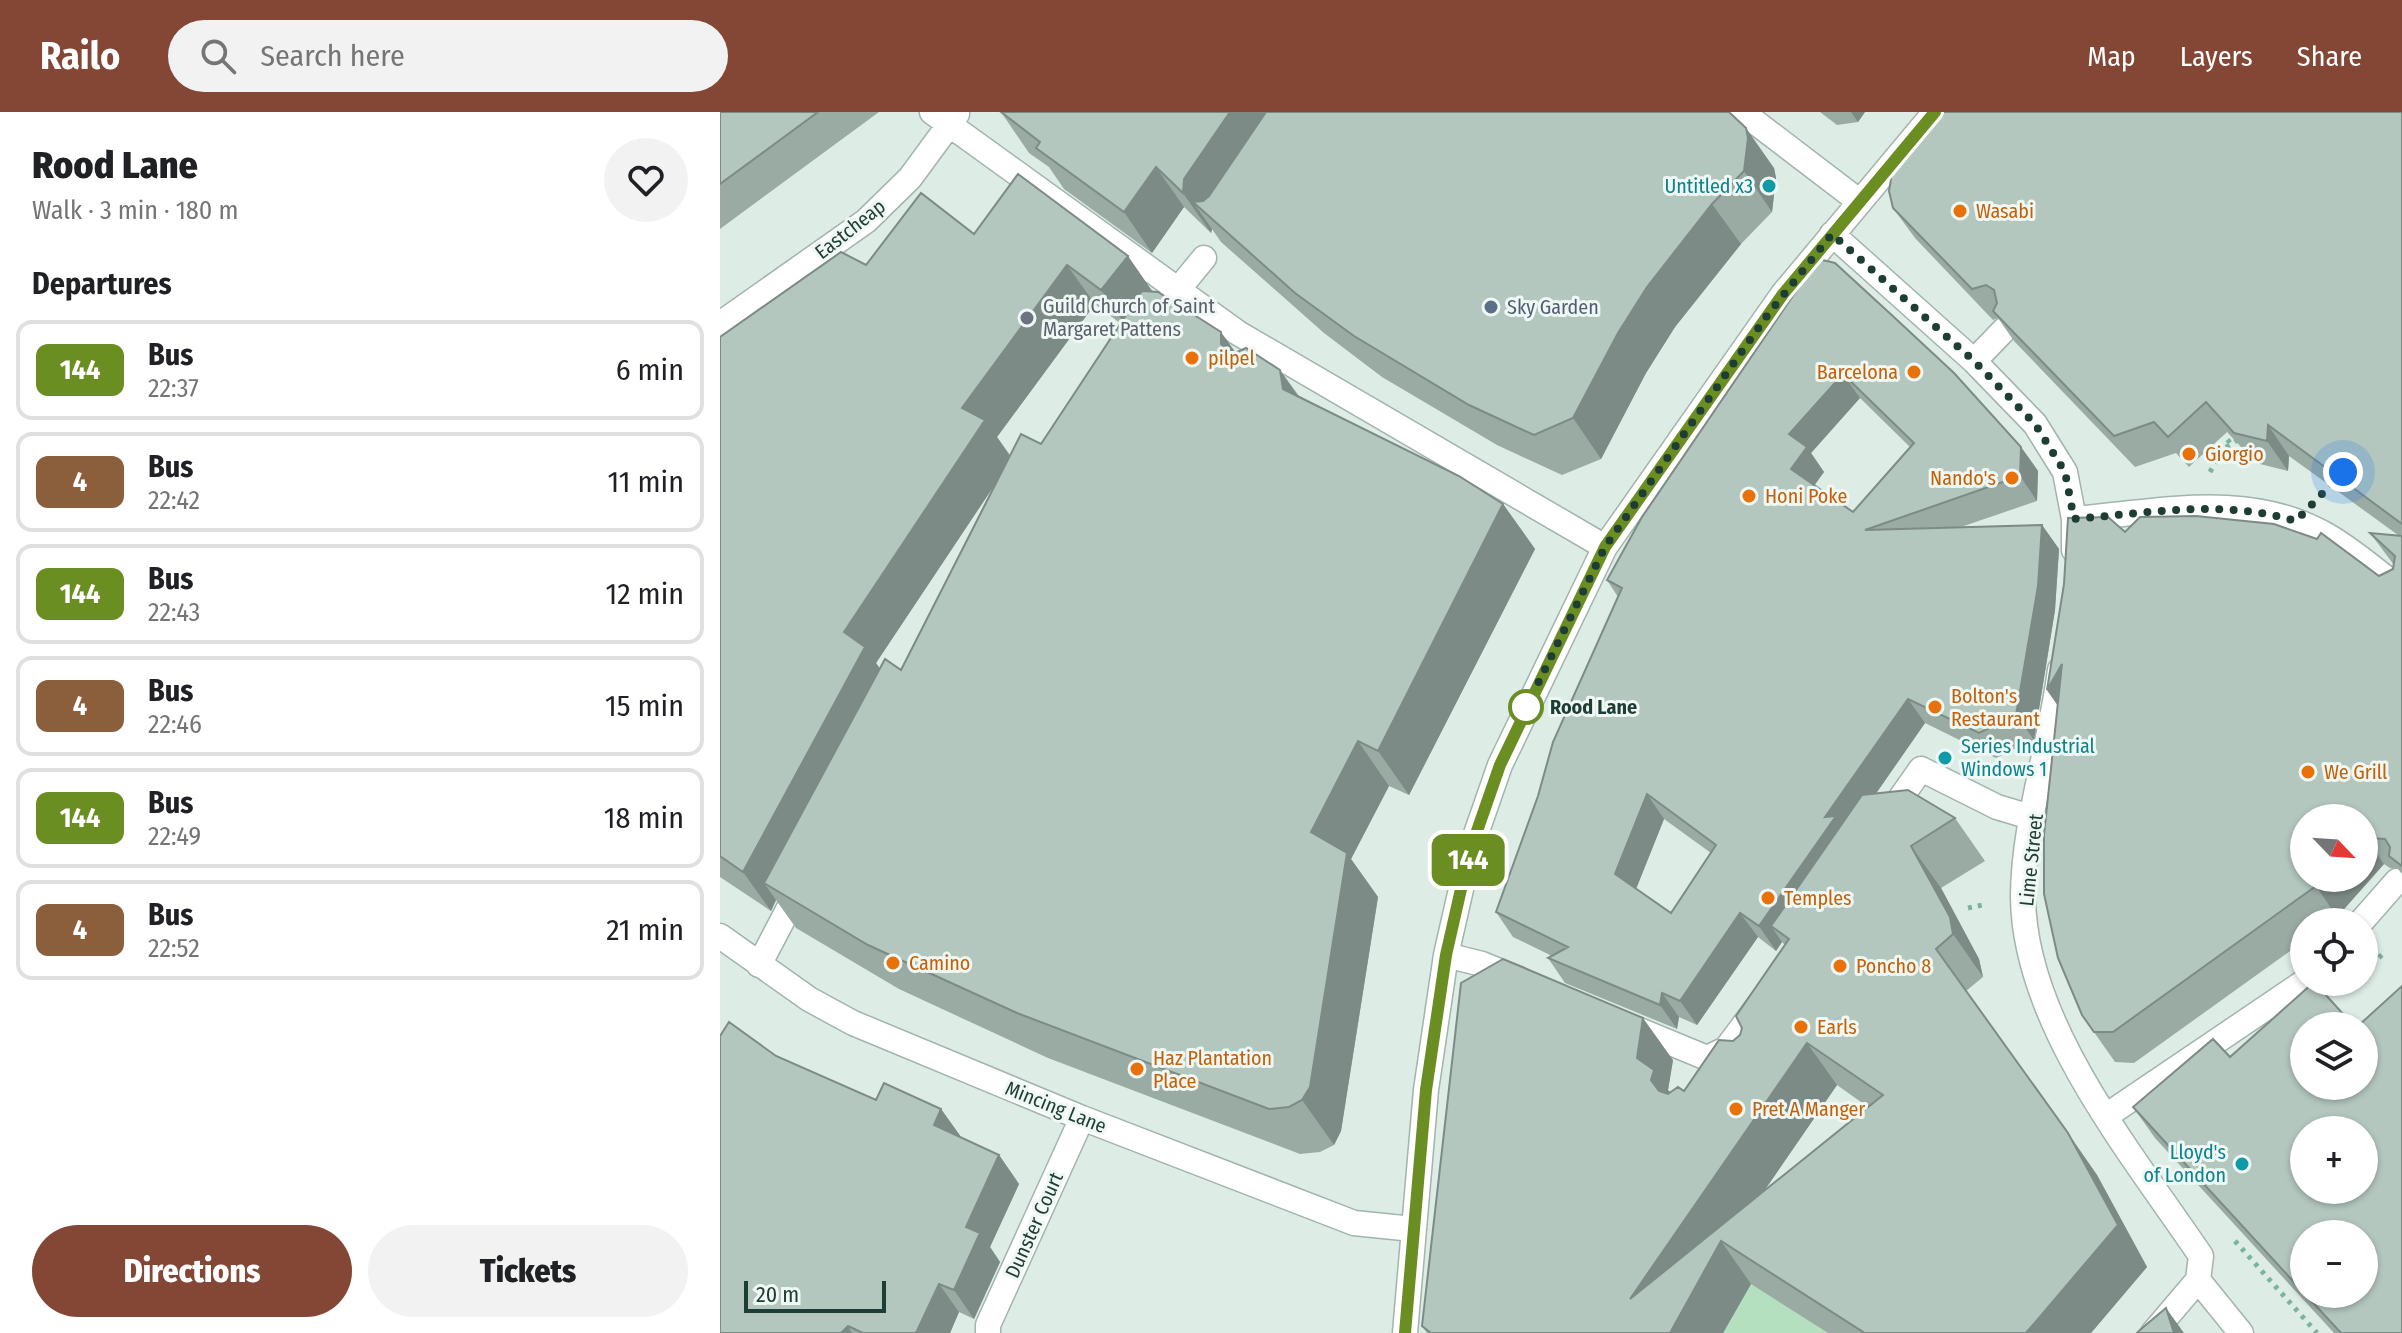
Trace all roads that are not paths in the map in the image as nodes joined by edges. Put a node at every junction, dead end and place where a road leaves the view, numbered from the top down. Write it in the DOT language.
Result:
graph roads {
  1 [pos="1742,112"];
  2 [pos="1935,112"];
  3 [pos="946,116"];
  4 [pos="1860,202"];
  5 [pos="1832,234"];
  6 [pos="1204,258"];
  7 [pos="1177,290"];
  8 [pos="720,324"];
  9 [pos="2004,330"];
  10 [pos="1130,347"];
  11 [pos="1974,361"];
  12 [pos="2074,519"];
  13 [pos="1605,547"];
  14 [pos="2071,581"];
  15 [pos="2402,591"];
  16 [pos="2063,653"];
  17 [pos="2034,818"];
  18 [pos="1876,834"];
  19 [pos="814,860"];
  20 [pos="2397,881"];
  21 [pos="2373,908"];
  22 [pos="720,936"];
  23 [pos="1446,955"];
  24 [pos="759,965"];
  25 [pos="1538,987"];
  26 [pos="1771,988"];
  27 [pos="2290,991"];
  28 [pos="1608,1017"];
  29 [pos="1716,1054"];
  30 [pos="1747,1063"];
  31 [pos="1708,1084"];
  32 [pos="2106,1116"];
  33 [pos="1082,1118"];
  34 [pos="1413,1229"];
  35 [pos="2198,1280"];
  36 [pos="988,1333"];
  37 [pos="1405,1333"];
  38 [pos="2153,1333"];
  39 [pos="2241,1333"];
  1 -- 4 [label="street"];
  2 -- 4 [label="street"];
  3 -- 7 [label="street"];
  3 -- 8 [label="street, Eastcheap"];
  4 -- 5 [label="street"];
  5 -- 11 [label="street"];
  5 -- 13 [label="street"];
  6 -- 7 [label="street"];
  7 -- 10 [label="street"];
  7 -- 13 [label="street"];
  9 -- 11 [label="street"];
  11 -- 12 [label="street"];
  12 -- 14 [label="street"];
  12 -- 15 [label="street"];
  13 -- 23 [label="street"];
  16 -- 17 [label="street, Lime Street"];
  17 -- 18 [label="street"];
  17 -- 32 [label="street, Lime Street"];
  19 -- 24 [label="street"];
  20 -- 21 [label="street"];
  22 -- 24 [label="street, Mincing Lane"];
  23 -- 25 [label="street"];
  23 -- 34 [label="street"];
  24 -- 33 [label="street, Mincing Lane"];
  26 -- 29 [label="street"];
  27 -- 32 [label="street"];
  28 -- 29 [label="street"];
  29 -- 30 [label="street"];
  29 -- 31 [label="street"];
  32 -- 35 [label="street, Lime Street"];
  33 -- 34 [label="street, Mincing Lane"];
  33 -- 36 [label="street, Dunster Court"];
  34 -- 37 [label="street"];
  35 -- 38 [label="street"];
  35 -- 39 [label="street"];
}
